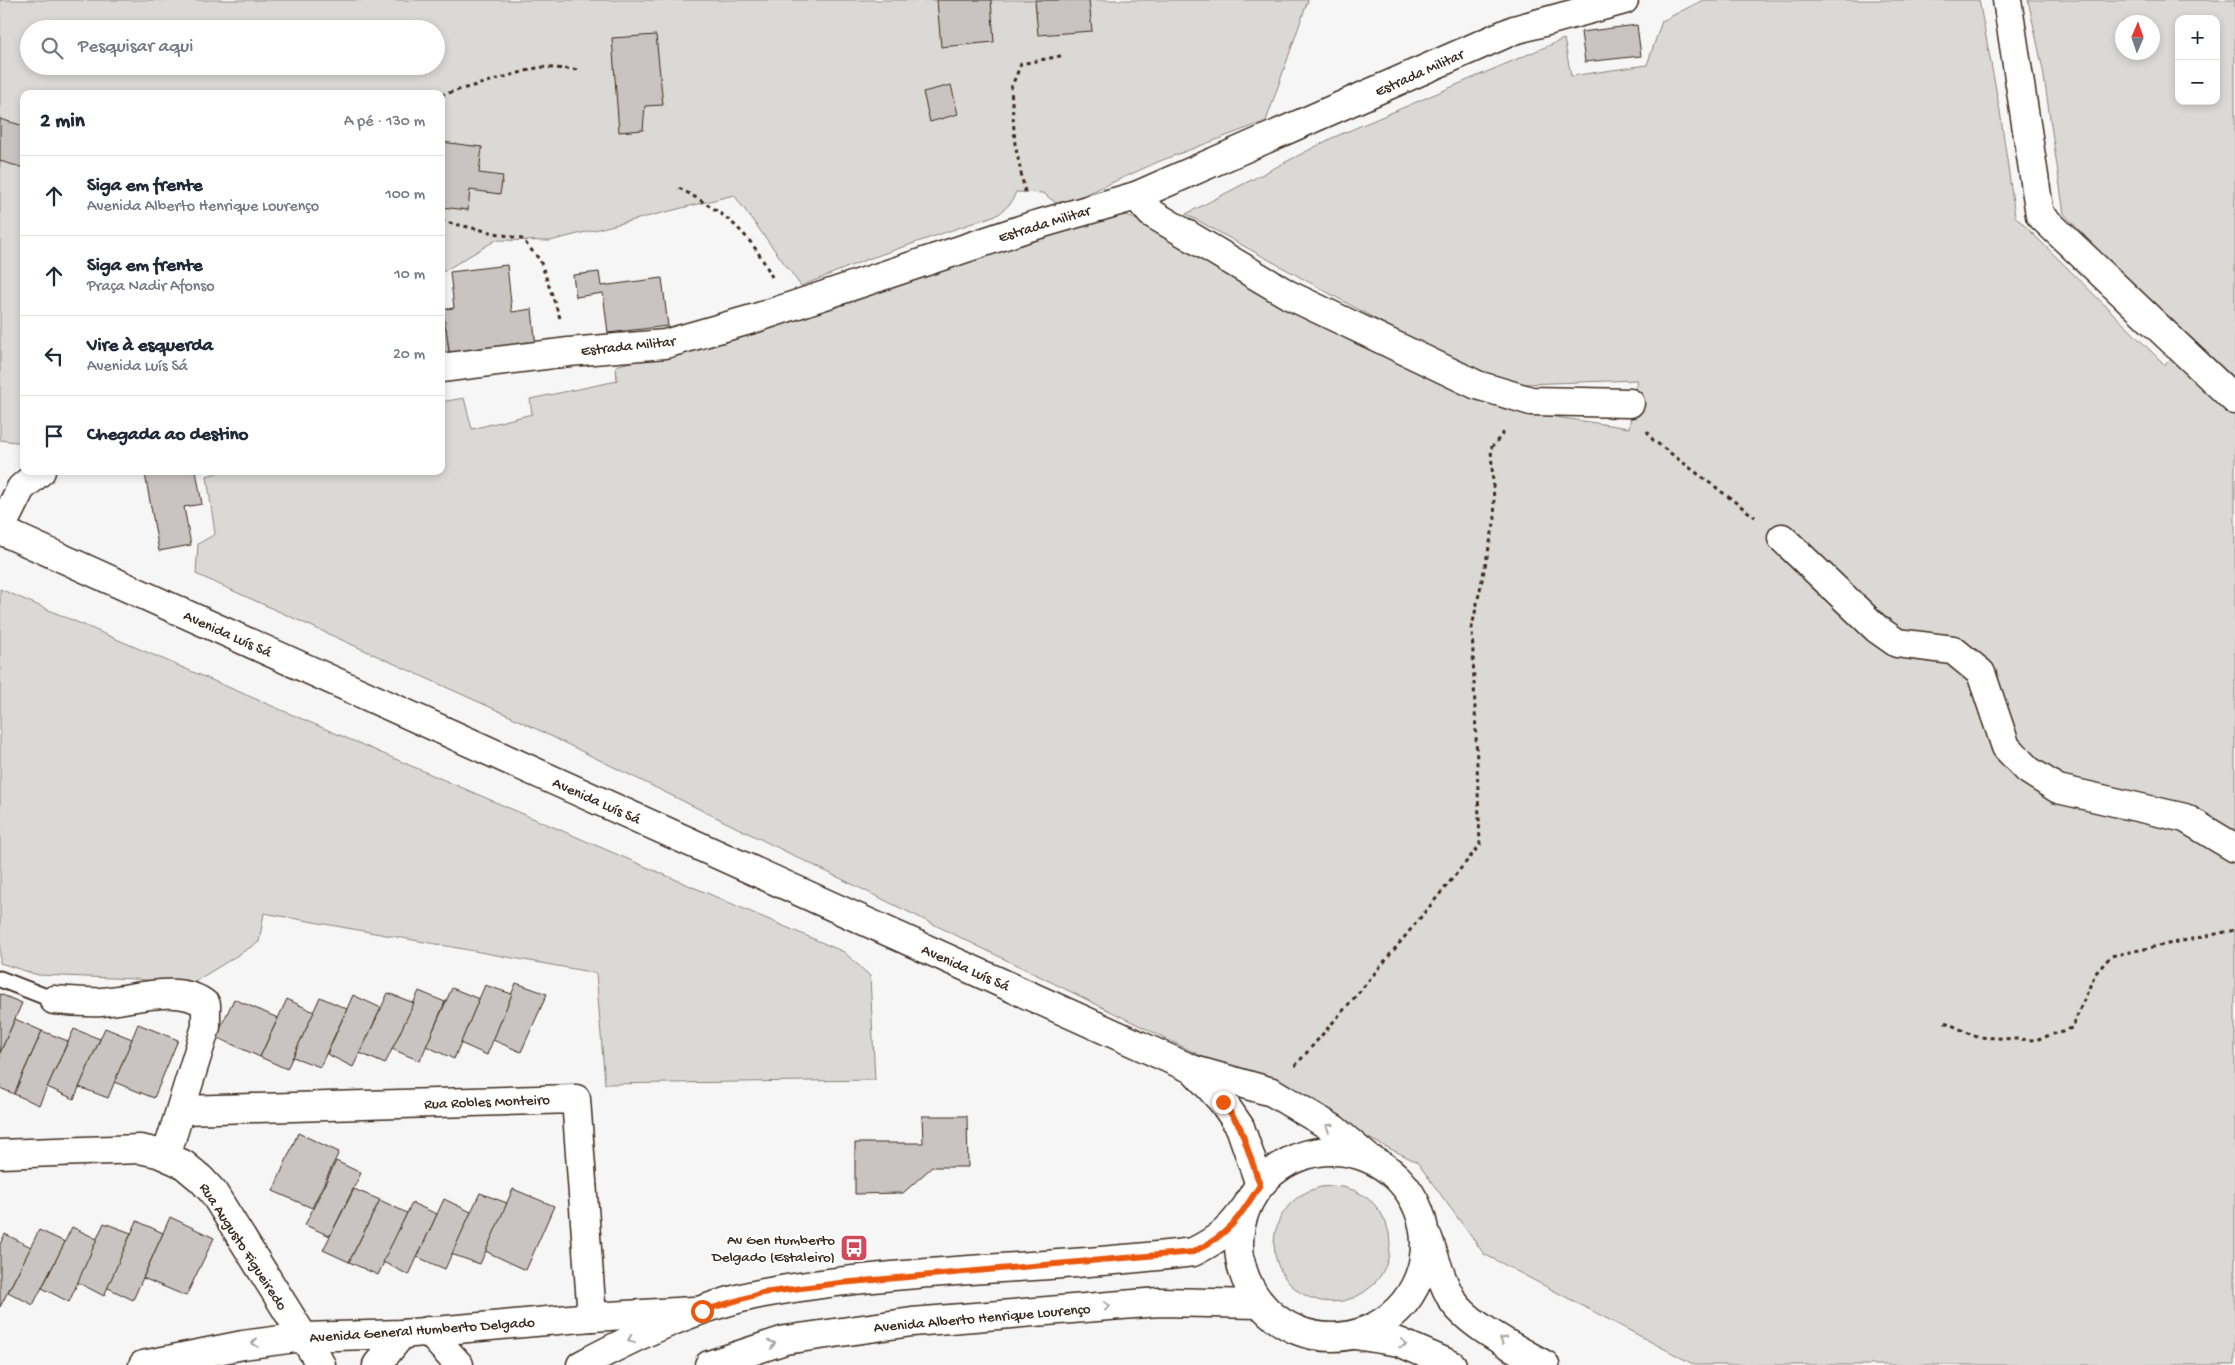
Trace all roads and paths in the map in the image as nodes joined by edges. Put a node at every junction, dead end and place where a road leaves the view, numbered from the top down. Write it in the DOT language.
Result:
graph roads {
  1 [pos="1624,0"];
  2 [pos="2007,0"];
  3 [pos="1065,55"];
  4 [pos="581,70"];
  5 [pos="445,93"];
  6 [pos="679,188"];
  7 [pos="1136,196"];
  8 [pos="445,222"];
  9 [pos="1029,227"];
  10 [pos="784,308"];
  11 [pos="569,352"];
  12 [pos="445,368"];
  13 [pos="2235,400"];
  14 [pos="1531,402"];
  15 [pos="1630,403"];
  16 [pos="36,475"];
  17 [pos="0,530"];
  18 [pos="1782,538"];
  19 [pos="2235,848"];
  20 [pos="2235,930"];
  21 [pos="0,979"];
  22 [pos="54,1000"];
  23 [pos="1946,1022"];
  24 [pos="1194,1070"];
  25 [pos="1272,1092"];
  26 [pos="181,1110"];
  27 [pos="0,1154"];
  28 [pos="166,1156"];
  29 [pos="1367,1157"];
  30 [pos="1253,1196"];
  31 [pos="1426,1232"];
  32 [pos="1260,1304"];
  33 [pos="702,1311"];
  34 [pos="592,1317"];
  35 [pos="428,1331"];
  36 [pos="402,1334"];
  37 [pos="1355,1335"];
  38 [pos="303,1337"];
  39 [pos="143,1365"];
  40 [pos="321,1365"];
  41 [pos="377,1365"];
  42 [pos="459,1365"];
  43 [pos="581,1365"];
  44 [pos="709,1365"];
  45 [pos="1452,1365"];
  46 [pos="1545,1365"];
  1 -- 7 [label="street, Estrada Militar"];
  2 -- 13 [label="street"];
  3 -- 9 [label="path"];
  4 -- 5 [label="path"];
  6 -- 10 [label="path"];
  7 -- 9 [label="street, Estrada Militar"];
  7 -- 14 [label="street"];
  8 -- 11 [label="path"];
  9 -- 10 [label="street, Estrada Militar"];
  10 -- 11 [label="street, Estrada Militar"];
  11 -- 12 [label="street, Estrada Militar"];
  14 -- 15 [label="street"];
  14 -- 25 [label="path"];
  15 -- 18 [label="path"];
  16 -- 17 [label="street"];
  17 -- 24 [label="street, Avenida Luís Sá"];
  18 -- 19 [label="street"];
  20 -- 23 [label="path"];
  21 -- 22 [label="lane"];
  22 -- 26 [label="street"];
  24 -- 25 [label="street, Avenida Luís Sá"];
  24 -- 30 [label="street, Avenida Luís Sá"];
  29 -- 25 [label="street, Avenida Luís Sá, one-way"];
  26 -- 28 [label="street"];
  26 -- 34 [label="street, Rua Robles Monteiro"];
  27 -- 28 [label="street, Rua Augusto Figueiredo"];
  28 -- 38 [label="street, Rua Augusto Figueiredo"];
  29 -- 30 [label="street"];
  29 -- 31 [label="street"];
  30 -- 32 [label="street"];
  30 -- 33 [label="street"];
  31 -- 37 [label="street"];
  46 -- 31 [label="street, one-way"];
  32 -- 37 [label="street"];
  44 -- 32 [label="street, Avenida Alberto Henrique Lourenço, one-way"];
  33 -- 34 [label="street, Avenida General Humberto Delgado"];
  33 -- 43 [label="street, one-way"];
  34 -- 35 [label="street, Avenida General Humberto Delgado"];
  35 -- 36 [label="street, Avenida General Humberto Delgado"];
  35 -- 42 [label="street"];
  36 -- 38 [label="street, Avenida General Humberto Delgado"];
  36 -- 41 [label="street"];
  37 -- 45 [label="street, one-way"];
  38 -- 39 [label="street, Avenida General Humberto Delgado, one-way"];
  38 -- 40 [label="street, Rua Augusto Figueiredo"];
}
